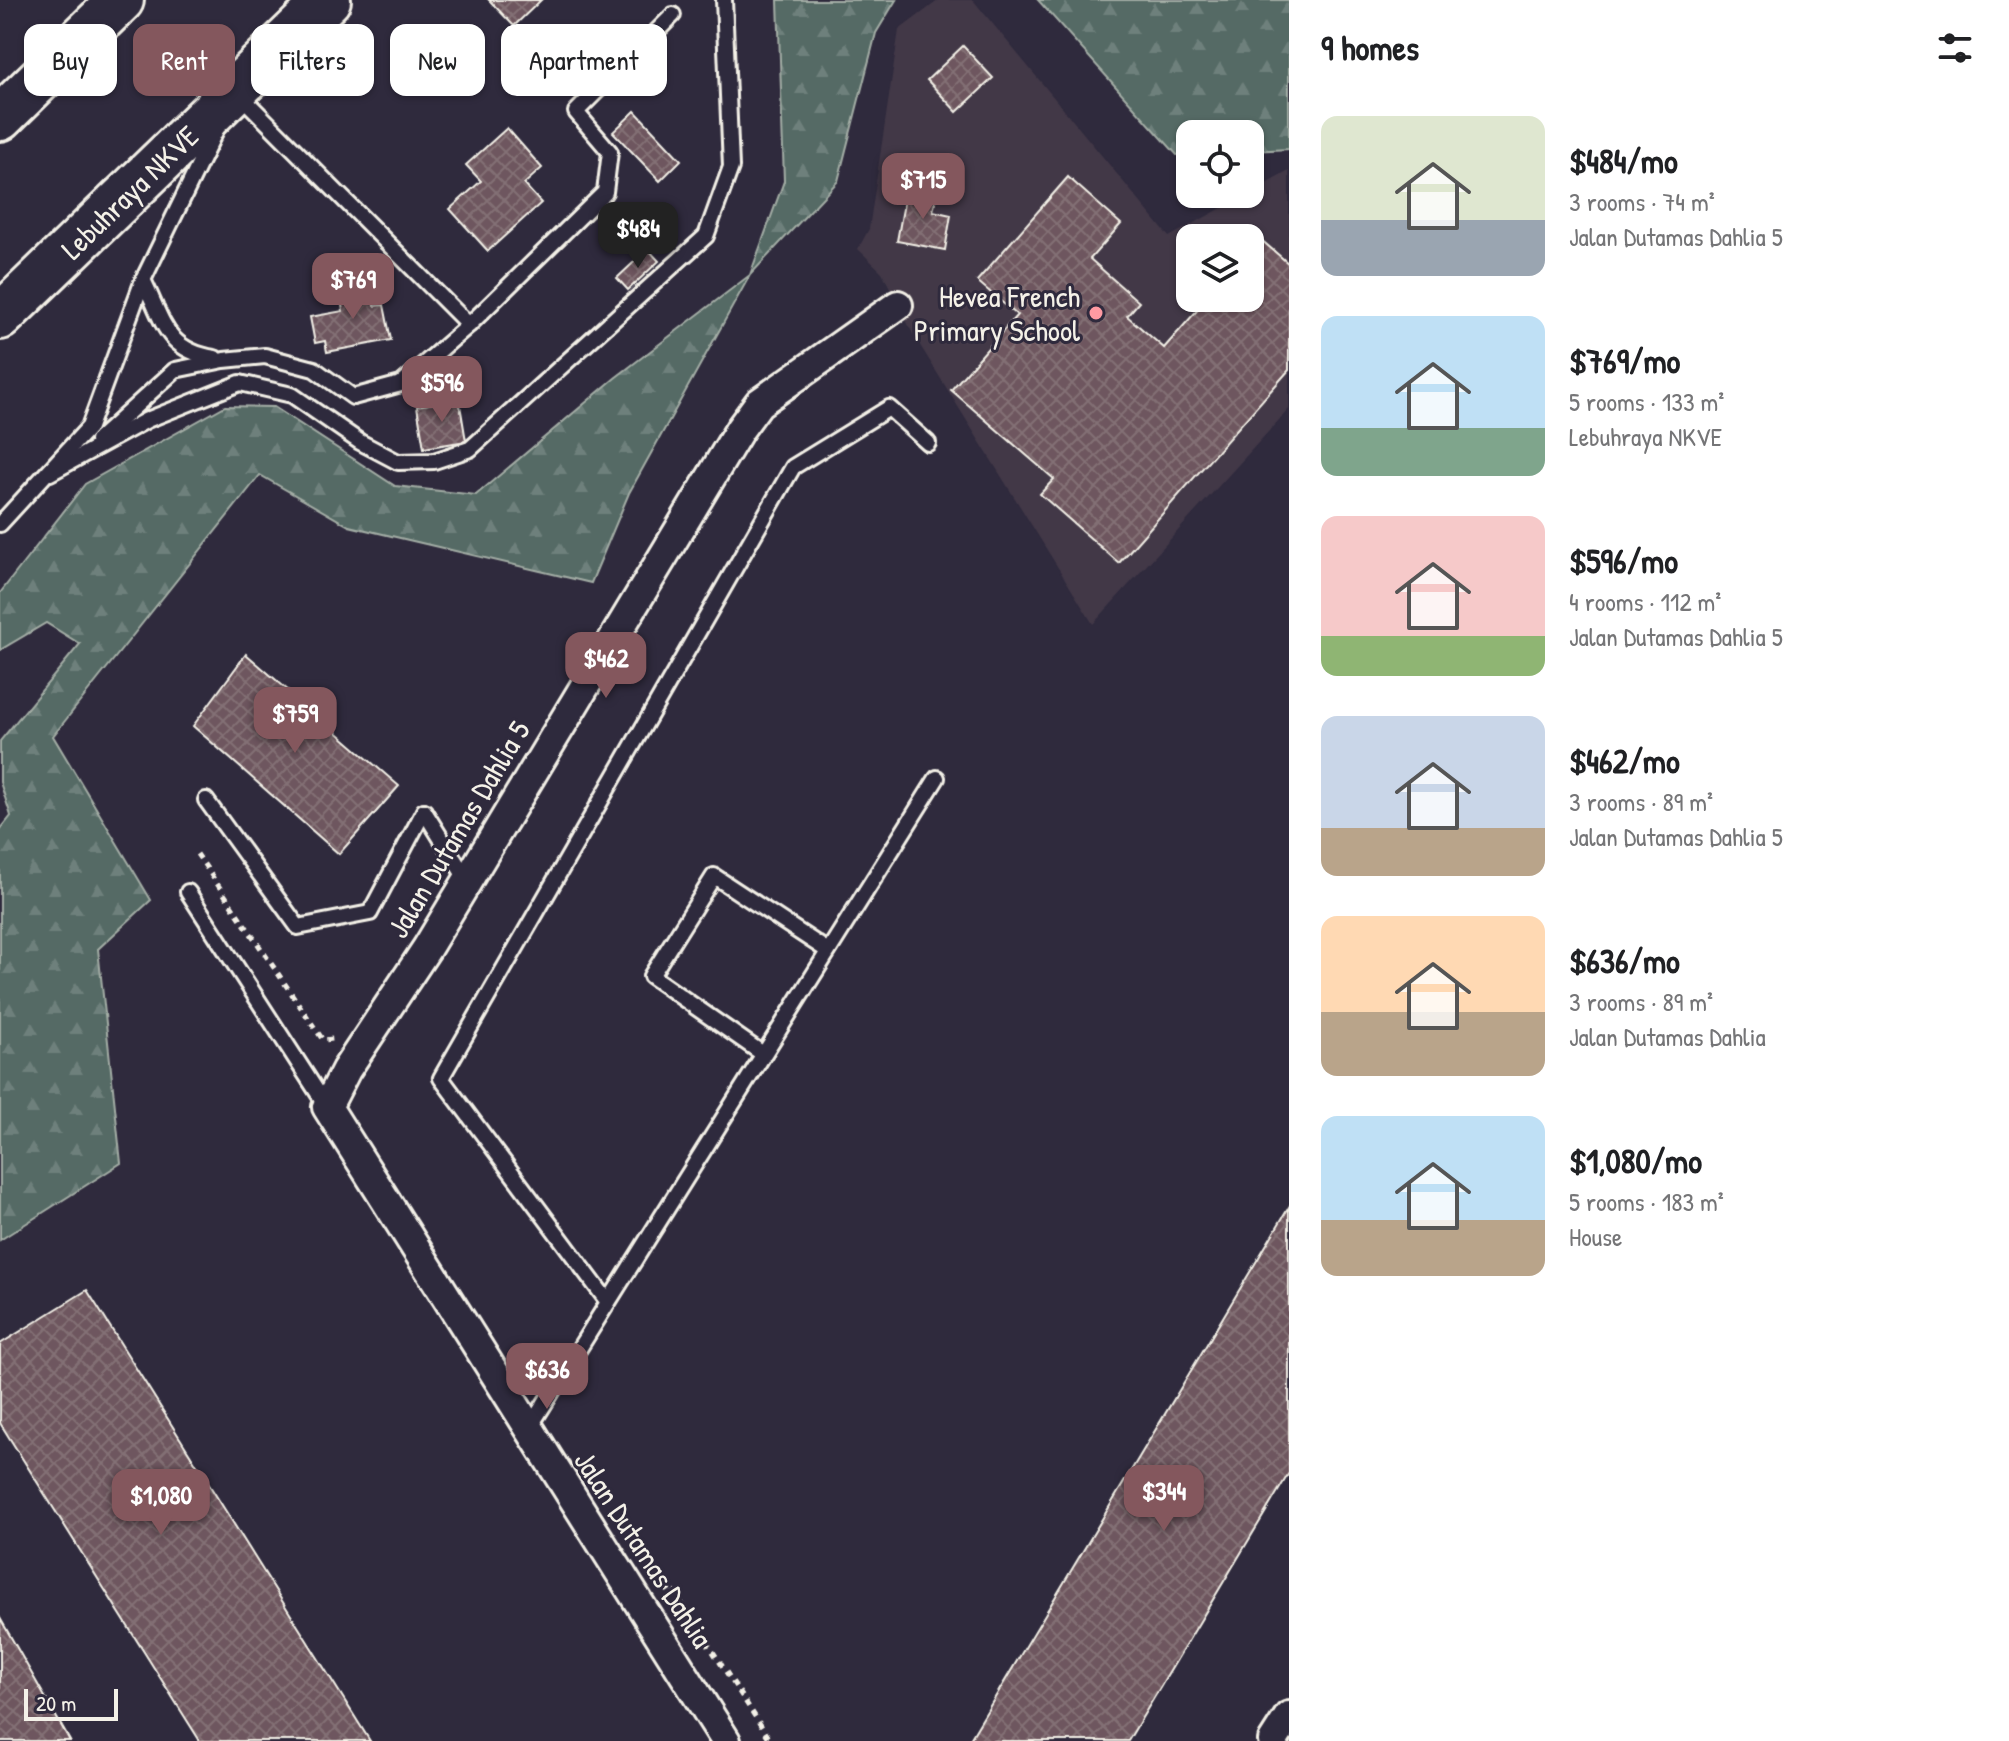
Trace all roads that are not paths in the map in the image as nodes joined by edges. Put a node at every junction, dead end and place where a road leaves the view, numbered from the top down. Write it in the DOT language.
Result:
graph roads {
  1 [pos="121,0"];
  2 [pos="328,0"];
  3 [pos="724,0"];
  4 [pos="673,15"];
  5 [pos="235,90"];
  6 [pos="229,96"];
  7 [pos="232,96"];
  8 [pos="0,118"];
  9 [pos="143,280"];
  10 [pos="898,305"];
  11 [pos="0,317"];
  12 [pos="469,325"];
  13 [pos="224,360"];
  14 [pos="928,443"];
  15 [pos="82,455"];
  16 [pos="50,473"];
  17 [pos="0,524"];
  18 [pos="937,778"];
  19 [pos="206,800"];
  20 [pos="467,880"];
  21 [pos="188,892"];
  22 [pos="828,951"];
  23 [pos="763,1054"];
  24 [pos="327,1107"];
  25 [pos="608,1302"];
  26 [pos="528,1430"];
  27 [pos="1289,1716"];
  28 [pos="726,1741"];
  29 [pos="1273,1741"];
  1 -- 8 [label="highway"];
  2 -- 5 [label="highway, Lebuhraya NKVE"];
  3 -- 15 [label="lane"];
  4 -- 12 [label="lane"];
  5 -- 12 [label="lane"];
  6 -- 11 [label="highway, Lebuhraya NKVE"];
  7 -- 9 [label="lane"];
  9 -- 13 [label="lane"];
  9 -- 16 [label="lane"];
  10 -- 20 [label="street, Jalan Dutamas Dahlia 5"];
  12 -- 13 [label="lane"];
  13 -- 15 [label="lane"];
  14 -- 25 [label="lane"];
  15 -- 16 [label="lane"];
  16 -- 17 [label="lane"];
  18 -- 22 [label="lane"];
  19 -- 20 [label="lane"];
  20 -- 24 [label="street, Jalan Dutamas Dahlia 5"];
  21 -- 24 [label="lane"];
  22 -- 23 [label="lane"];
  22 -- 23 [label="lane"];
  23 -- 25 [label="lane"];
  24 -- 26 [label="street, Jalan Dutamas Dahlia"];
  25 -- 26 [label="lane"];
  26 -- 28 [label="street, Jalan Dutamas Dahlia"];
  27 -- 29 [label="street"];
}
